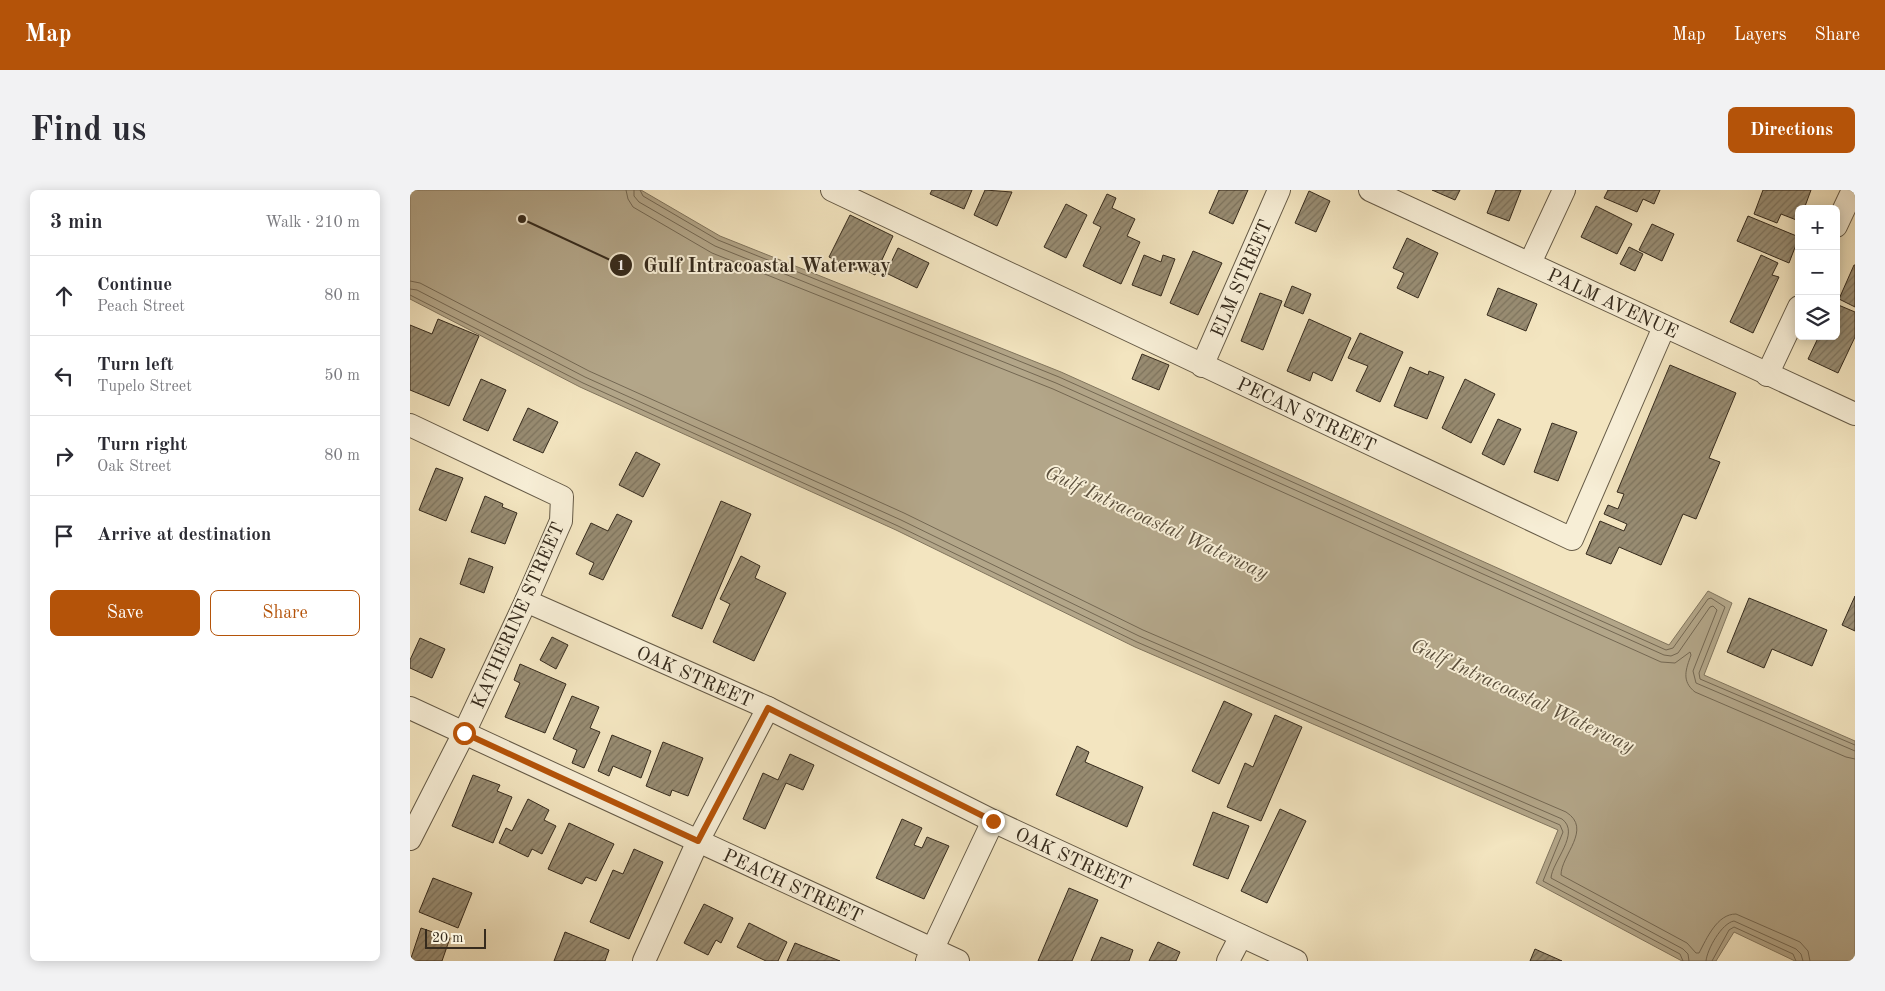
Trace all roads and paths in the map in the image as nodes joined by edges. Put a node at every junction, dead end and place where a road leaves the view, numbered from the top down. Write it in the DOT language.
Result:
graph roads {
  1 [pos="832,190"];
  2 [pos="1279,190"];
  3 [pos="1370,190"];
  4 [pos="1564,190"];
  5 [pos="1853,190"];
  6 [pos="1840,218"];
  7 [pos="1530,263"];
  8 [pos="1795,316"];
  9 [pos="1664,327"];
  10 [pos="1202,366"];
  11 [pos="1768,375"];
  12 [pos="1855,414"];
  13 [pos="410,425"];
  14 [pos="526,602"];
  15 [pos="410,708"];
  16 [pos="768,708"];
  17 [pos="464,733"];
  18 [pos="993,821"];
  19 [pos="410,839"];
  20 [pos="698,841"];
  21 [pos="1240,936"];
  22 [pos="930,955"];
  23 [pos="644,961"];
  24 [pos="958,961"];
  25 [pos="1228,961"];
  26 [pos="1296,961"];
  1 -- 10 [label="street, PECAN STREET"];
  2 -- 10 [label="street, ELM STREET"];
  3 -- 7 [label="street, PALM AVENUE"];
  4 -- 7 [label="street"];
  5 -- 6 [label="street"];
  7 -- 9 [label="street, PALM AVENUE"];
  8 -- 11 [label="street"];
  9 -- 10 [label="street, PECAN STREET"];
  9 -- 11 [label="street, PALM AVENUE"];
  11 -- 12 [label="street, PALM AVENUE"];
  13 -- 14 [label="street, KATHERINE STREET"];
  14 -- 16 [label="street, OAK STREET"];
  14 -- 17 [label="street, KATHERINE STREET"];
  15 -- 17 [label="street, PEACH STREET"];
  16 -- 18 [label="street, OAK STREET"];
  16 -- 20 [label="street"];
  17 -- 19 [label="street, KATHERINE STREET"];
  17 -- 20 [label="street, PEACH STREET"];
  18 -- 21 [label="street, OAK STREET"];
  18 -- 22 [label="street"];
  20 -- 22 [label="street, PEACH STREET"];
  20 -- 23 [label="street"];
  21 -- 25 [label="street"];
  21 -- 26 [label="street, OAK STREET"];
  22 -- 24 [label="street, PEACH STREET"];
}
